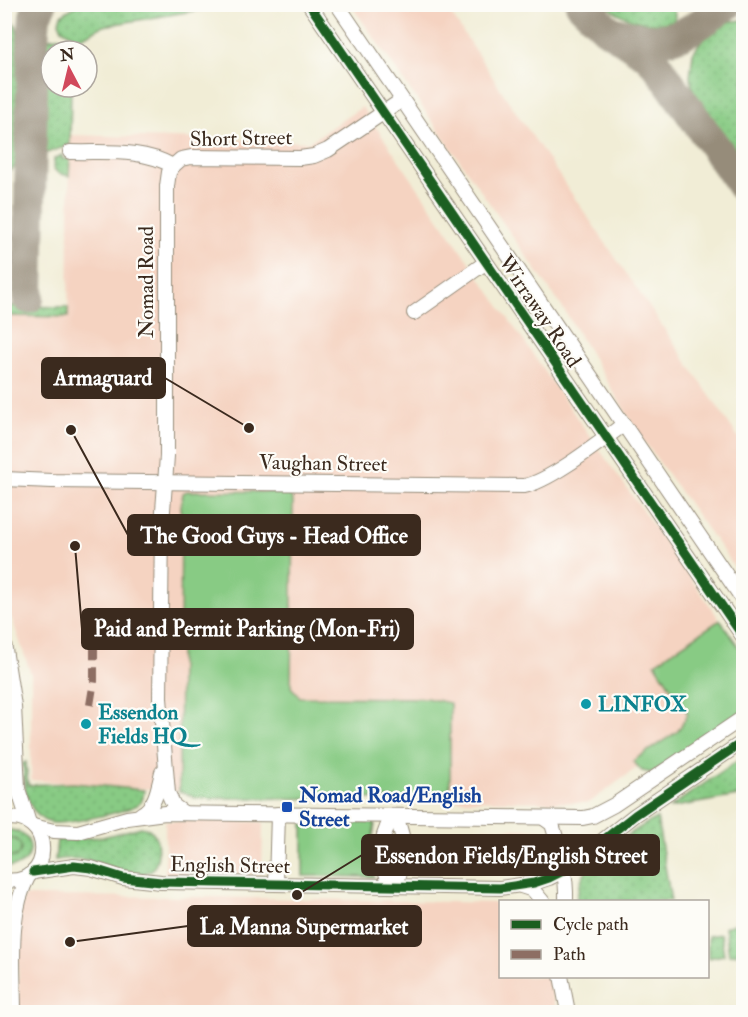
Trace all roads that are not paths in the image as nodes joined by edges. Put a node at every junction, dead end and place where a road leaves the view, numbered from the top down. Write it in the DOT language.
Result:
graph roads {
  1 [pos="309,4"];
  2 [pos="337,4"];
  3 [pos="402,100"];
  4 [pos="383,113"];
  5 [pos="70,152"];
  6 [pos="173,166"];
  7 [pos="485,262"];
  8 [pos="414,313"];
  9 [pos="623,425"];
  10 [pos="605,438"];
  11 [pos="4,478"];
  12 [pos="166,483"];
  13 [pos="744,601"];
  14 [pos="744,606"];
  15 [pos="727,616"];
  16 [pos="744,638"];
  17 [pos="4,643"];
  18 [pos="744,717"];
  19 [pos="744,741"];
  20 [pos="164,758"];
  21 [pos="643,785"];
  22 [pos="654,802"];
  23 [pos="184,813"];
  24 [pos="278,814"];
  25 [pos="140,815"];
  26 [pos="394,817"];
  27 [pos="4,819"];
  28 [pos="545,819"];
  29 [pos="31,824"];
  30 [pos="565,870"];
  31 [pos="31,874"];
  32 [pos="4,880"];
  33 [pos="276,883"];
  34 [pos="393,886"];
  35 [pos="521,886"];
  36 [pos="541,900"];
  37 [pos="566,900"];
  38 [pos="4,904"];
  39 [pos="14,946"];
  40 [pos="561,978"];
  41 [pos="570,978"];
  42 [pos="14,1012"];
  43 [pos="568,1012"];
  44 [pos="575,1012"];
  1 -- 4 [label="street, Wirraway Road"];
  2 -- 3 [label="street, Wirraway Road"];
  3 -- 4 [label="street, Short Street"];
  3 -- 9 [label="street, Wirraway Road"];
  4 -- 6 [label="street, Short Street"];
  4 -- 7 [label="street, Wirraway Road"];
  5 -- 6 [label="street, Short Street"];
  6 -- 12 [label="street, Nomad Road"];
  7 -- 8 [label="street"];
  7 -- 10 [label="street, Wirraway Road"];
  9 -- 10 [label="street, Vaughan Street"];
  9 -- 13 [label="street, Wirraway Road"];
  10 -- 12 [label="street, Vaughan Street"];
  10 -- 15 [label="street, Wirraway Road"];
  11 -- 12 [label="street, Vaughan Street"];
  12 -- 20 [label="street, Nomad Road"];
  14 -- 15 [label="street"];
  15 -- 16 [label="street, Wirraway Road"];
  17 -- 29 [label="street"];
  18 -- 21 [label="street"];
  19 -- 22 [label="street, English Street"];
  20 -- 23 [label="street, Nomad Road"];
  20 -- 25 [label="street, Nomad Road"];
  21 -- 22 [label="street"];
  21 -- 28 [label="street"];
  22 -- 30 [label="street, English Street"];
  23 -- 24 [label="street"];
  23 -- 25 [label="street"];
  24 -- 26 [label="street"];
  24 -- 33 [label="street"];
  25 -- 29 [label="street"];
  26 -- 28 [label="street"];
  26 -- 34 [label="street"];
  26 -- 34 [label="street"];
  27 -- 29 [label="street"];
  28 -- 30 [label="street"];
  29 -- 31 [label="street"];
  30 -- 35 [label="street, English Street"];
  30 -- 37 [label="street"];
  31 -- 32 [label="street, English Street"];
  31 -- 33 [label="street, English Street"];
  31 -- 39 [label="street"];
  33 -- 34 [label="street, English Street"];
  34 -- 35 [label="street, English Street"];
  35 -- 36 [label="street"];
  38 -- 39 [label="street"];
  39 -- 42 [label="street"];
  40 -- 43 [label="street"];
  41 -- 44 [label="street"];
}
